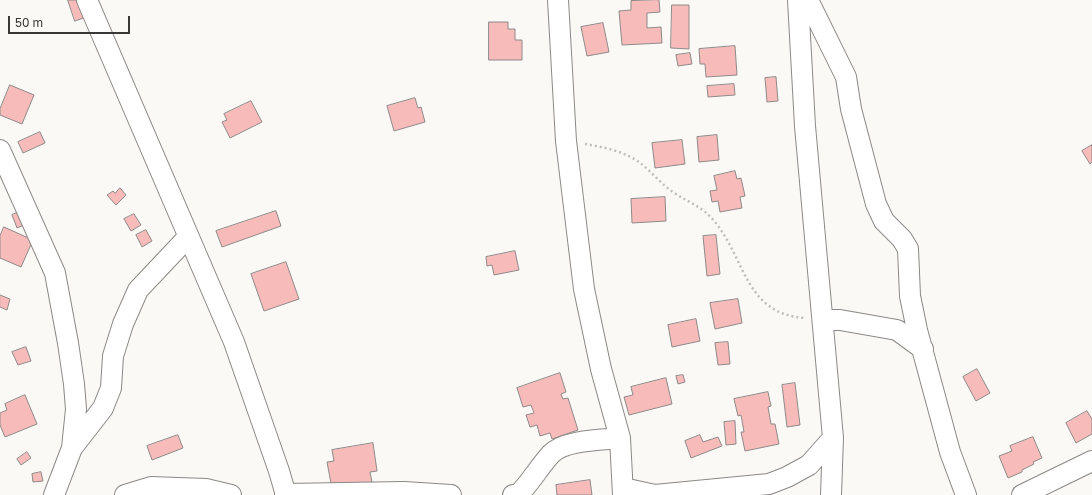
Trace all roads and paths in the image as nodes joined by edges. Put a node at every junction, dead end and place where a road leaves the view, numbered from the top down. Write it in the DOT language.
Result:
graph roads {
  1 [pos="87,0"];
  2 [pos="558,0"];
  3 [pos="798,0"];
  4 [pos="808,0"];
  5 [pos="566,141"];
  6 [pos="0,150"];
  7 [pos="188,237"];
  8 [pos="824,320"];
  9 [pos="923,349"];
  10 [pos="620,438"];
  11 [pos="834,438"];
  12 [pos="72,448"];
  13 [pos="1092,461"];
  14 [pos="623,492"];
  15 [pos="285,494"];
  16 [pos="54,495"];
  17 [pos="125,495"];
  18 [pos="231,495"];
  19 [pos="451,495"];
  20 [pos="513,495"];
  21 [pos="831,495"];
  22 [pos="966,495"];
  23 [pos="1022,495"];
  1 -- 7 [label="street"];
  2 -- 5 [label="street"];
  3 -- 8 [label="street"];
  4 -- 9 [label="street"];
  5 -- 8 [label="path"];
  5 -- 10 [label="street"];
  6 -- 12 [label="street"];
  7 -- 12 [label="street"];
  7 -- 15 [label="street"];
  8 -- 9 [label="street"];
  8 -- 11 [label="street"];
  9 -- 22 [label="street"];
  10 -- 14 [label="street"];
  10 -- 20 [label="street"];
  11 -- 14 [label="street"];
  11 -- 21 [label="street"];
  12 -- 16 [label="street"];
  13 -- 23 [label="street"];
  15 -- 19 [label="street"];
  17 -- 18 [label="street"];
}
